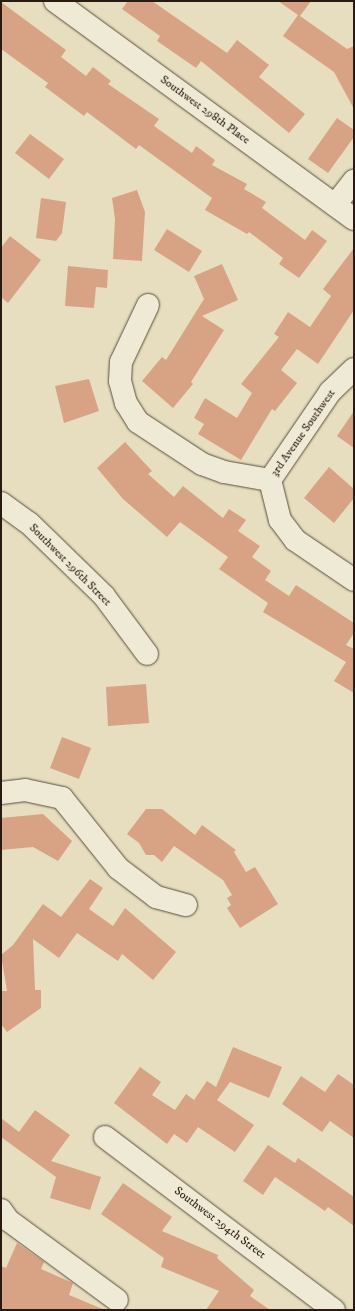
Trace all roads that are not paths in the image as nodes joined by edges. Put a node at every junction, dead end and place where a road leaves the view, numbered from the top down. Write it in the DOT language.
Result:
graph roads {
  1 [pos="55,1"];
  2 [pos="354,181"];
  3 [pos="336,205"];
  4 [pos="354,219"];
  5 [pos="148,305"];
  6 [pos="354,369"];
  7 [pos="270,480"];
  8 [pos="1,503"];
  9 [pos="354,580"];
  10 [pos="147,654"];
  11 [pos="1,793"];
  12 [pos="186,905"];
  13 [pos="105,1137"];
  14 [pos="3,1218"];
  15 [pos="117,1300"];
  16 [pos="334,1310"];
  1 -- 3 [label="street, Southwest 298th Place"];
  2 -- 3 [label="street"];
  3 -- 4 [label="street, Southwest 298th Place"];
  5 -- 7 [label="street"];
  6 -- 7 [label="street, 3rd Avenue Southwest"];
  7 -- 9 [label="street"];
  8 -- 10 [label="street, Southwest 296th Street"];
  11 -- 12 [label="street"];
  13 -- 16 [label="street, Southwest 294th Street"];
  14 -- 15 [label="street"];
}
